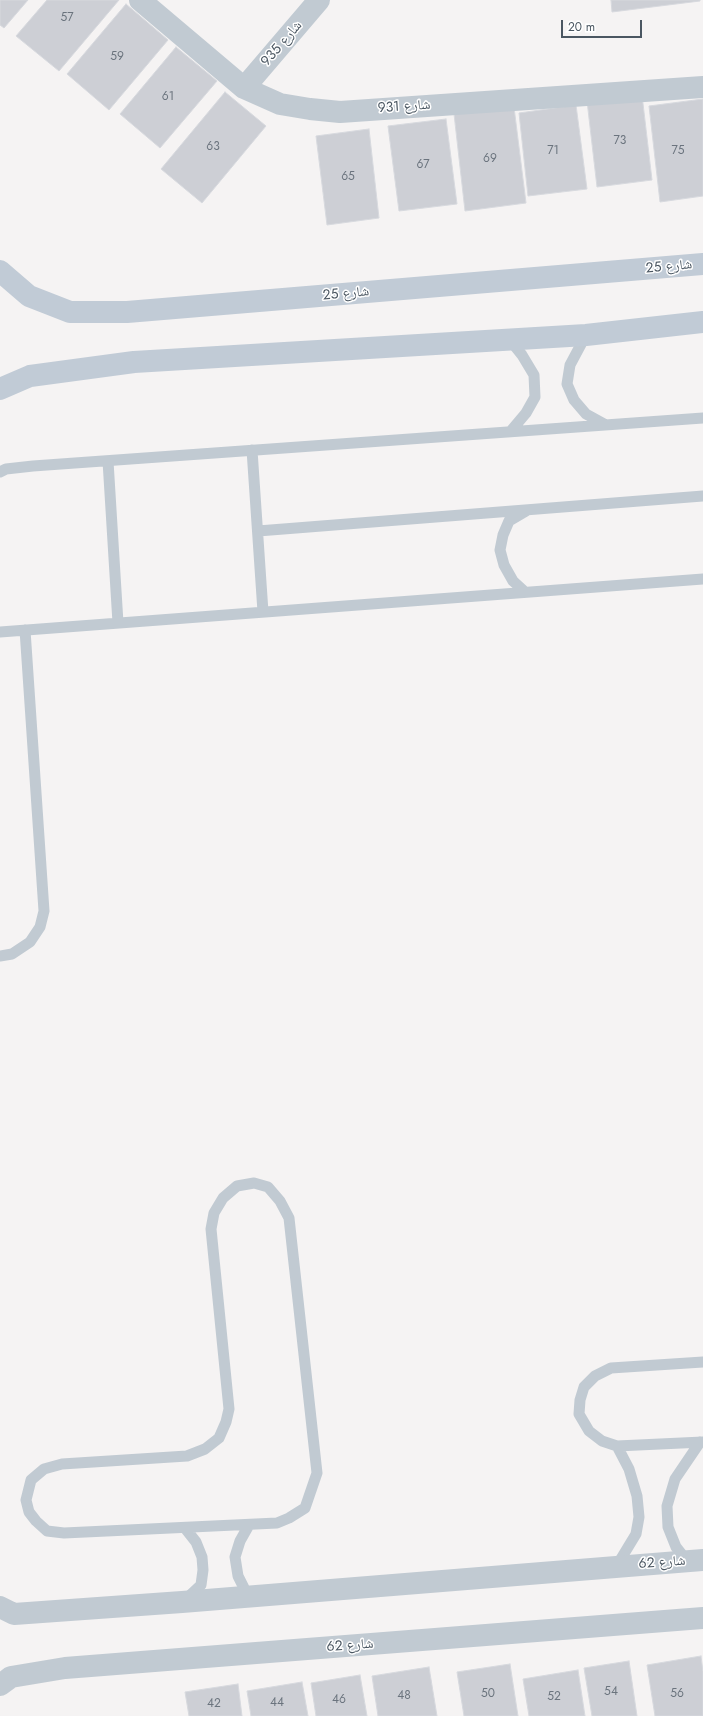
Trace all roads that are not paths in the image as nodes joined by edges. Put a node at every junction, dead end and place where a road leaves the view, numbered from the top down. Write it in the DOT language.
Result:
graph roads {
  1 [pos="140,0"];
  2 [pos="319,0"];
  3 [pos="703,87"];
  4 [pos="244,88"];
  5 [pos="703,264"];
  6 [pos="0,271"];
  7 [pos="703,322"];
  8 [pos="586,335"];
  9 [pos="510,340"];
  10 [pos="0,389"];
  11 [pos="703,418"];
  12 [pos="607,425"];
  13 [pos="510,432"];
  14 [pos="252,450"];
  15 [pos="108,461"];
  16 [pos="0,472"];
  17 [pos="703,496"];
  18 [pos="528,510"];
  19 [pos="258,531"];
  20 [pos="703,579"];
  21 [pos="525,592"];
  22 [pos="263,612"];
  23 [pos="118,623"];
  24 [pos="25,630"];
  25 [pos="0,632"];
  26 [pos="0,956"];
  27 [pos="703,1362"];
  28 [pos="702,1442"];
  29 [pos="617,1446"];
  30 [pos="250,1525"];
  31 [pos="185,1528"];
  32 [pos="695,1561"];
  33 [pos="616,1566"];
  34 [pos="258,1597"];
  35 [pos="182,1602"];
  36 [pos="0,1607"];
  37 [pos="703,1618"];
  38 [pos="0,1685"];
  1 -- 4 [label="street, شارع 931"];
  2 -- 4 [label="street, شارع 935"];
  3 -- 4 [label="street, شارع 931"];
  5 -- 6 [label="street, شارع 25"];
  7 -- 8 [label="street"];
  8 -- 9 [label="street"];
  8 -- 12 [label="lane"];
  9 -- 10 [label="street"];
  9 -- 13 [label="lane"];
  11 -- 12 [label="lane"];
  12 -- 13 [label="lane"];
  13 -- 14 [label="lane"];
  14 -- 15 [label="lane"];
  14 -- 19 [label="lane"];
  15 -- 16 [label="lane"];
  15 -- 23 [label="lane"];
  17 -- 18 [label="lane"];
  18 -- 19 [label="lane"];
  18 -- 21 [label="lane"];
  19 -- 22 [label="lane"];
  20 -- 21 [label="lane"];
  21 -- 22 [label="lane"];
  22 -- 23 [label="lane"];
  23 -- 24 [label="lane"];
  24 -- 25 [label="lane"];
  24 -- 26 [label="lane"];
  27 -- 29 [label="lane"];
  28 -- 29 [label="lane"];
  28 -- 32 [label="lane"];
  29 -- 33 [label="lane"];
  30 -- 31 [label="lane"];
  30 -- 31 [label="lane"];
  30 -- 34 [label="lane"];
  31 -- 35 [label="lane"];
  32 -- 33 [label="street, شارع 62"];
  33 -- 34 [label="street, شارع 62"];
  34 -- 35 [label="street, شارع 62"];
  35 -- 36 [label="street, شارع 62"];
  37 -- 38 [label="street, شارع 62"];
}
